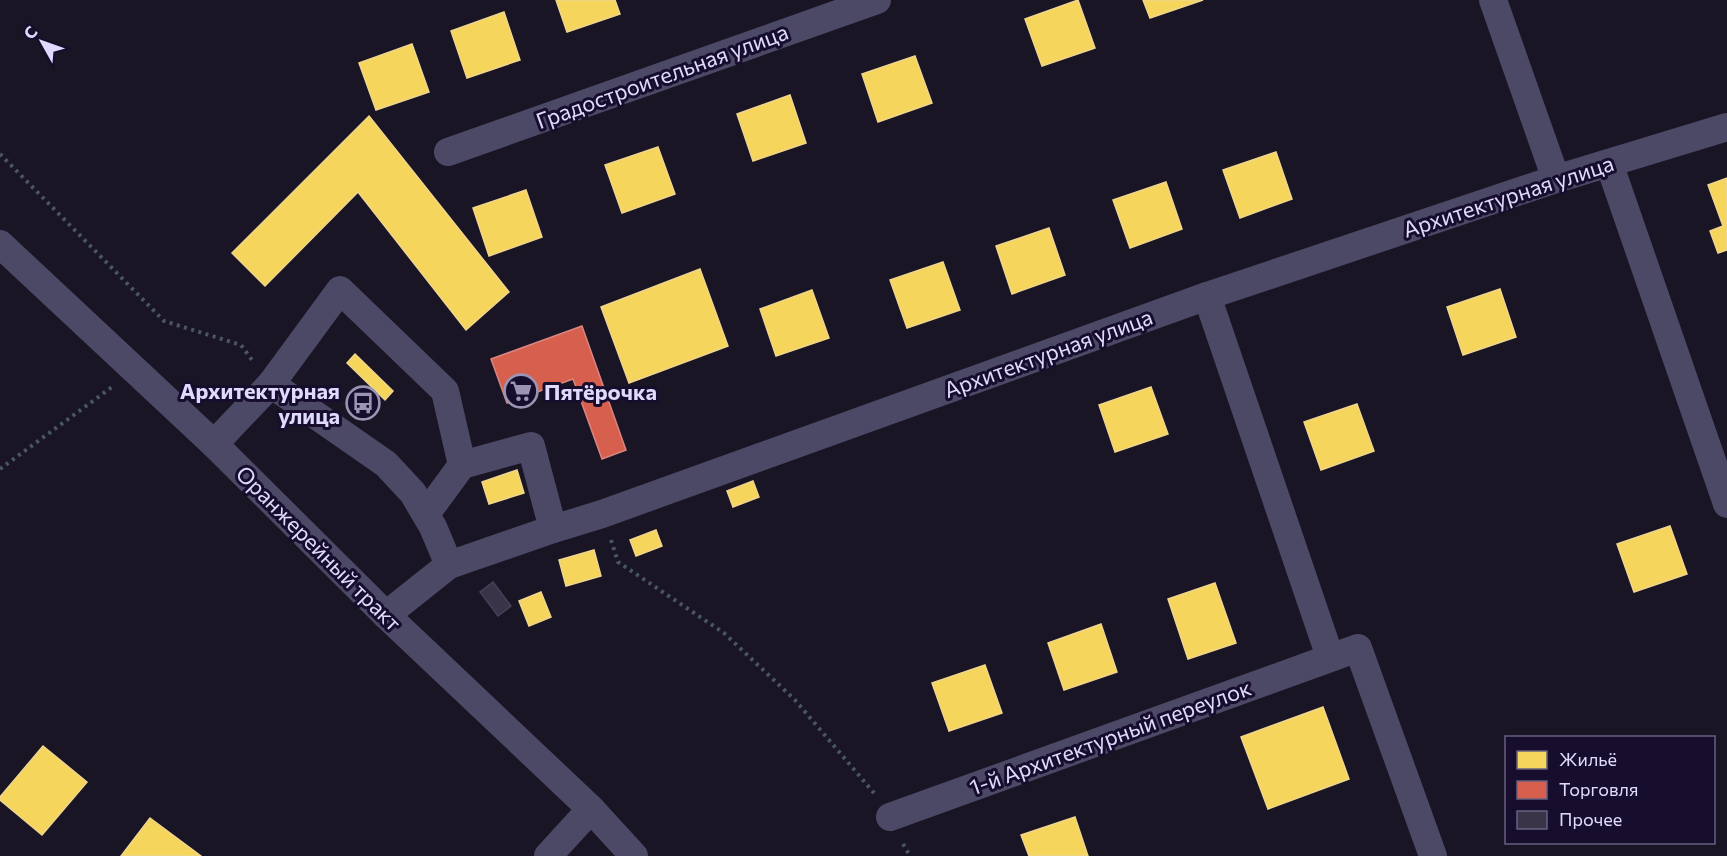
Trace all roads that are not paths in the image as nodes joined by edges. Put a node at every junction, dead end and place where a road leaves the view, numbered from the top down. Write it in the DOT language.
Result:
graph roads {
  1 [pos="877,0"];
  2 [pos="1493,0"];
  3 [pos="1727,127"];
  4 [pos="448,152"];
  5 [pos="1609,163"];
  6 [pos="1556,179"];
  7 [pos="0,244"];
  8 [pos="1207,296"];
  9 [pos="271,384"];
  10 [pos="214,444"];
  11 [pos="462,465"];
  12 [pos="1727,504"];
  13 [pos="426,514"];
  14 [pos="552,529"];
  15 [pos="449,565"];
  16 [pos="386,615"];
  17 [pos="1330,657"];
  18 [pos="591,809"];
  19 [pos="890,817"];
  20 [pos="548,856"];
  21 [pos="634,856"];
  22 [pos="1433,856"];
  1 -- 4 [label="street, Градостроительная улица"];
  2 -- 6 [label="street"];
  3 -- 5 [label="street, Архитектурная улица"];
  5 -- 6 [label="street, Архитектурная улица"];
  5 -- 12 [label="street"];
  6 -- 8 [label="street, Архитектурная улица"];
  7 -- 10 [label="street, Оранжерейный тракт"];
  8 -- 14 [label="street, Архитектурная улица"];
  8 -- 17 [label="street"];
  9 -- 10 [label="street"];
  9 -- 11 [label="street"];
  9 -- 13 [label="street"];
  10 -- 16 [label="street, Оранжерейный тракт"];
  11 -- 13 [label="street"];
  11 -- 14 [label="street"];
  13 -- 15 [label="street"];
  14 -- 15 [label="street, Архитектурная улица"];
  15 -- 16 [label="street, Архитектурная улица"];
  16 -- 18 [label="street, Оранжерейный тракт"];
  17 -- 19 [label="street, 1-й Архитектурный переулок"];
  17 -- 22 [label="street, 1-й Архитектурный переулок"];
  18 -- 20 [label="street"];
  18 -- 21 [label="street, Оранжерейный тракт"];
}
